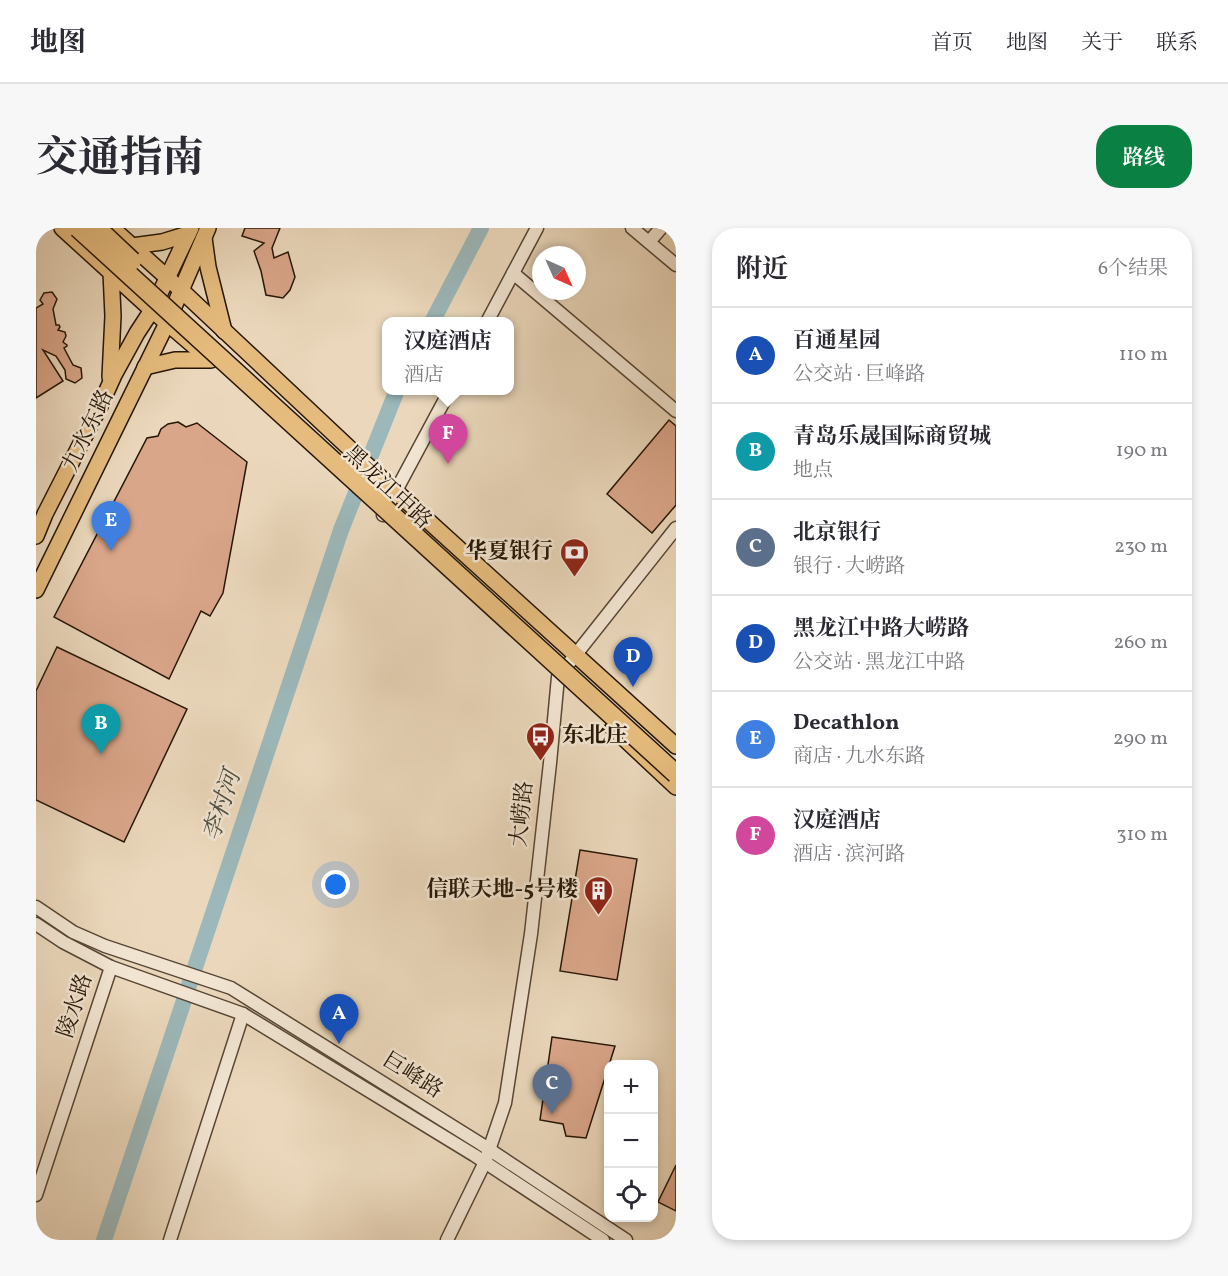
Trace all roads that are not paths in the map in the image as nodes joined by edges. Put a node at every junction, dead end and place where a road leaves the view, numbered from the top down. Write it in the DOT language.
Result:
graph roads {
  1 [pos="62,228"];
  2 [pos="78,228"];
  3 [pos="97,228"];
  4 [pos="112,228"];
  5 [pos="537,228"];
  6 [pos="632,228"];
  7 [pos="661,228"];
  8 [pos="189,231"];
  9 [pos="206,233"];
  10 [pos="649,242"];
  11 [pos="132,246"];
  12 [pos="676,265"];
  13 [pos="111,272"];
  14 [pos="513,273"];
  15 [pos="167,277"];
  16 [pos="181,290"];
  17 [pos="152,310"];
  18 [pos="489,317"];
  19 [pos="167,323"];
  20 [pos="224,331"];
  21 [pos="211,360"];
  22 [pos="145,367"];
  23 [pos="110,384"];
  24 [pos="447,395"];
  25 [pos="676,411"];
  26 [pos="396,491"];
  27 [pos="41,511"];
  28 [pos="382,516"];
  29 [pos="676,528"];
  30 [pos="36,536"];
  31 [pos="36,590"];
  32 [pos="574,654"];
  33 [pos="558,677"];
  34 [pos="676,746"];
  35 [pos="676,758"];
  36 [pos="676,774"];
  37 [pos="676,787"];
  38 [pos="36,907"];
  39 [pos="36,924"];
  40 [pos="111,967"];
  41 [pos="243,1014"];
  42 [pos="487,1156"];
  43 [pos="36,1195"];
  44 [pos="170,1240"];
  45 [pos="447,1240"];
  46 [pos="603,1240"];
  47 [pos="626,1240"];
  1 -- 13 [label="main road, 黑龙江中路"];
  2 -- 36 [label="highway, 黑龙江中路, bridge"];
  3 -- 35 [label="highway, 黑龙江中路, bridge"];
  4 -- 11 [label="main road, 黑龙江中路"];
  5 -- 14 [label="street"];
  6 -- 10 [label="street"];
  7 -- 10 [label="street"];
  8 -- 11 [label="main road"];
  8 -- 15 [label="main road, 九水东路"];
  9 -- 16 [label="main road, 九水东路"];
  9 -- 20 [label="main road"];
  10 -- 12 [label="street"];
  11 -- 15 [label="main road, 黑龙江中路"];
  13 -- 17 [label="main road, 黑龙江中路"];
  13 -- 23 [label="main road"];
  14 -- 18 [label="street"];
  14 -- 25 [label="street"];
  15 -- 16 [label="main road, 黑龙江中路"];
  15 -- 17 [label="main road, 九水东路"];
  16 -- 19 [label="main road, 九水东路"];
  16 -- 20 [label="main road, 黑龙江中路"];
  17 -- 19 [label="main road, 黑龙江中路"];
  17 -- 23 [label="main road, 九水东路"];
  19 -- 21 [label="main road, 黑龙江中路"];
  19 -- 22 [label="main road, 九水东路"];
  20 -- 26 [label="main road, 黑龙江中路"];
  21 -- 22 [label="main road"];
  21 -- 28 [label="main road, 黑龙江中路"];
  22 -- 31 [label="main road, 九水东路"];
  23 -- 27 [label="main road, 九水东路"];
  24 -- 26 [label="street"];
  26 -- 28 [label="street"];
  26 -- 32 [label="main road, 黑龙江中路"];
  27 -- 30 [label="main road, 九水东路"];
  28 -- 33 [label="main road, 黑龙江中路"];
  29 -- 32 [label="street, 大崂路"];
  32 -- 33 [label="street, 大崂路"];
  32 -- 34 [label="main road, 黑龙江中路"];
  33 -- 37 [label="main road, 黑龙江中路"];
  33 -- 42 [label="street, 大崂路"];
  38 -- 42 [label="street, 巨峰路"];
  39 -- 40 [label="street, 巨峰路"];
  40 -- 41 [label="street, 巨峰路"];
  40 -- 43 [label="street, 陵水路"];
  41 -- 42 [label="street, 巨峰路"];
  41 -- 44 [label="street"];
  42 -- 45 [label="street, 大崂路"];
  42 -- 46 [label="street, 巨峰路"];
  42 -- 47 [label="street, 巨峰路"];
}
